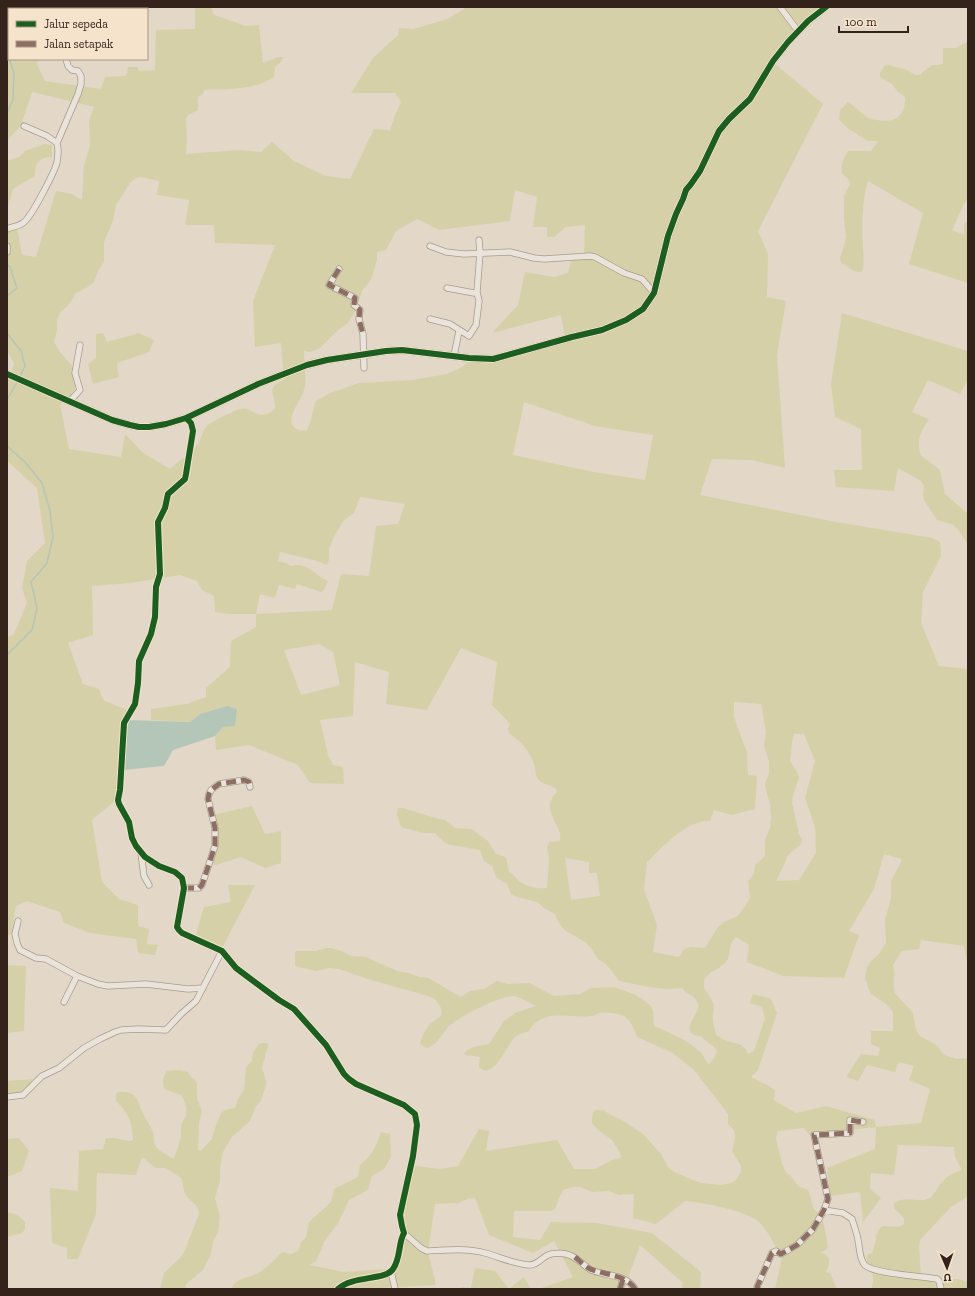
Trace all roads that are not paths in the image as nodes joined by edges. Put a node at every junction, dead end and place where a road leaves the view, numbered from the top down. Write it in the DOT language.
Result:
graph roads {
  1 [pos="780,7"];
  2 [pos="826,7"];
  3 [pos="798,31"];
  4 [pos="66,60"];
  5 [pos="24,126"];
  6 [pos="57,143"];
  7 [pos="7,230"];
  8 [pos="479,240"];
  9 [pos="7,246"];
  10 [pos="430,246"];
  11 [pos="7,252"];
  12 [pos="480,253"];
  13 [pos="339,269"];
  14 [pos="447,288"];
  15 [pos="477,292"];
  16 [pos="654,293"];
  17 [pos="430,319"];
  18 [pos="459,331"];
  19 [pos="80,345"];
  20 [pos="363,355"];
  21 [pos="454,356"];
  22 [pos="364,368"];
  23 [pos="7,374"];
  24 [pos="70,401"];
  25 [pos="186,418"];
  26 [pos="250,787"];
  27 [pos="141,853"];
  28 [pos="149,885"];
  29 [pos="184,888"];
  30 [pos="18,921"];
  31 [pos="222,951"];
  32 [pos="76,976"];
  33 [pos="204,988"];
  34 [pos="64,1002"];
  35 [pos="7,1097"];
  36 [pos="863,1122"];
  37 [pos="824,1210"];
  38 [pos="404,1233"];
  39 [pos="392,1271"];
  40 [pos="623,1279"];
  41 [pos="338,1289"];
  42 [pos="395,1289"];
  43 [pos="620,1289"];
  44 [pos="635,1289"];
  45 [pos="758,1289"];
  46 [pos="941,1289"];
  1 -- 3 [label="street"];
  2 -- 3 [label="street"];
  3 -- 16 [label="street"];
  4 -- 6 [label="street"];
  5 -- 6 [label="street"];
  6 -- 7 [label="street"];
  8 -- 12 [label="street"];
  9 -- 11 [label="street"];
  10 -- 12 [label="street"];
  12 -- 15 [label="street"];
  12 -- 16 [label="street"];
  13 -- 20 [label="street"];
  14 -- 15 [label="street"];
  15 -- 18 [label="street"];
  16 -- 21 [label="street"];
  17 -- 18 [label="street"];
  18 -- 21 [label="street"];
  19 -- 24 [label="street"];
  20 -- 21 [label="street"];
  20 -- 22 [label="street"];
  20 -- 25 [label="street"];
  23 -- 24 [label="street"];
  24 -- 25 [label="street"];
  25 -- 27 [label="street"];
  26 -- 29 [label="street"];
  27 -- 28 [label="street"];
  27 -- 29 [label="street"];
  29 -- 31 [label="street"];
  30 -- 32 [label="street"];
  31 -- 33 [label="street"];
  31 -- 38 [label="street"];
  32 -- 33 [label="street"];
  32 -- 34 [label="street"];
  33 -- 35 [label="street"];
  36 -- 37 [label="street"];
  37 -- 45 [label="street"];
  37 -- 46 [label="street"];
  38 -- 39 [label="street"];
  38 -- 40 [label="street"];
  39 -- 41 [label="street"];
  39 -- 42 [label="street"];
  40 -- 43 [label="street"];
  40 -- 44 [label="street"];
}
